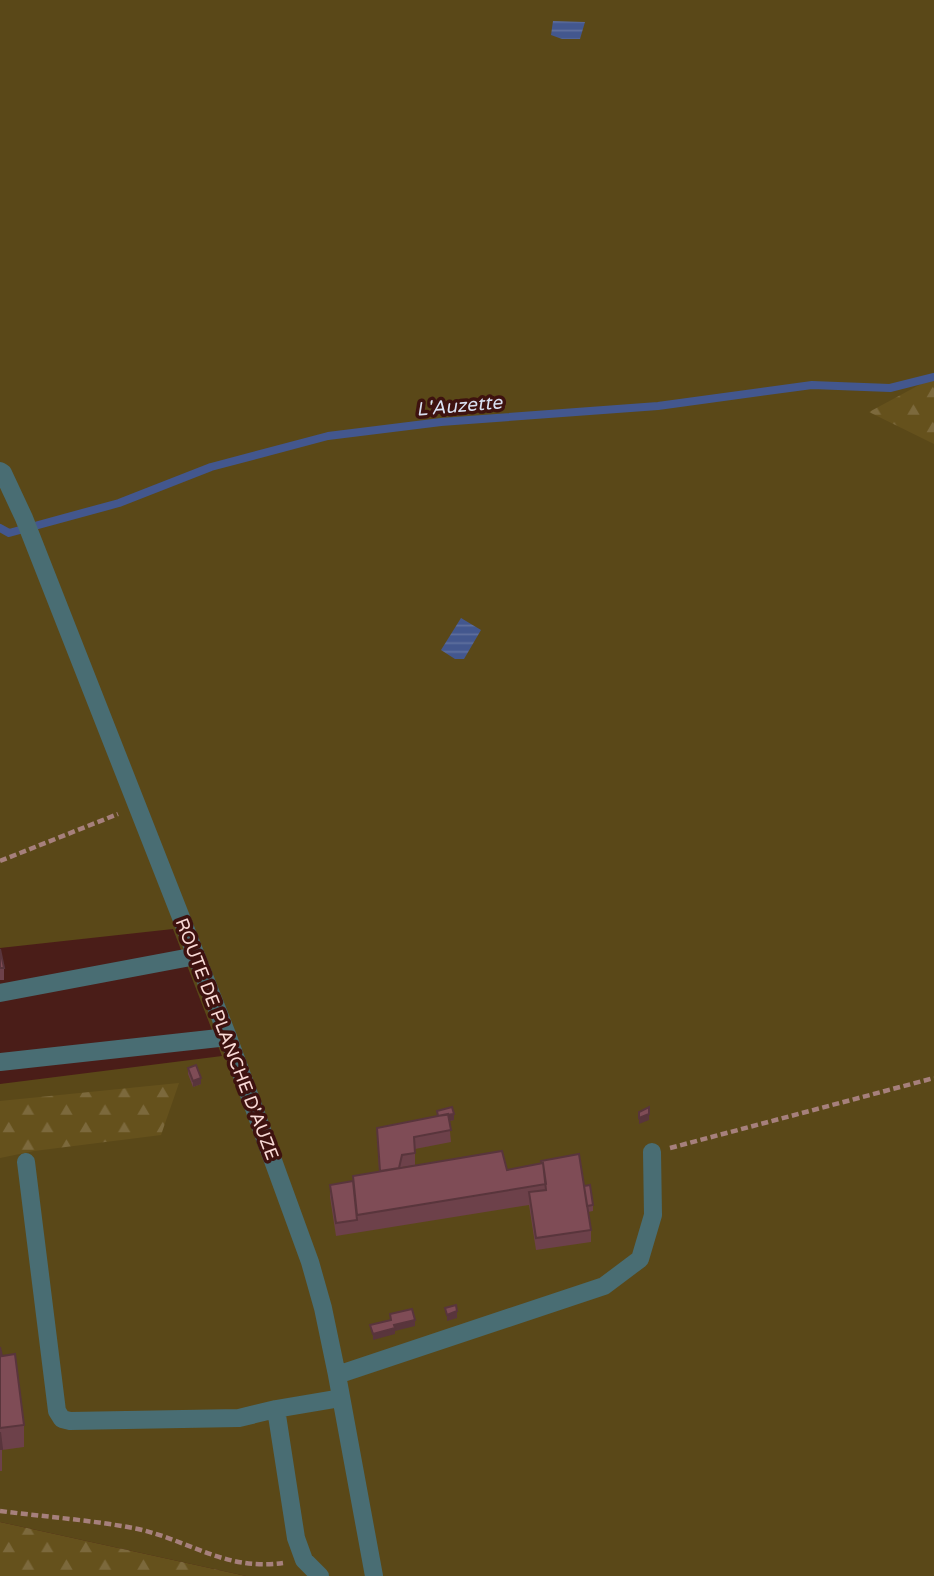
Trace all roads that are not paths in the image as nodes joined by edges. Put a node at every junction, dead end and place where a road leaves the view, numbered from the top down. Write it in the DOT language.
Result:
graph roads {
  1 [pos="0,471"];
  2 [pos="197,956"];
  3 [pos="0,993"];
  4 [pos="228,1037"];
  5 [pos="0,1062"];
  6 [pos="652,1153"];
  7 [pos="26,1162"];
  8 [pos="337,1375"];
  9 [pos="341,1398"];
  10 [pos="276,1409"];
  11 [pos="320,1576"];
  12 [pos="374,1576"];
  1 -- 2 [label="street, ROUTE DE PLANCHE D'AUZE"];
  2 -- 3 [label="street"];
  2 -- 4 [label="street, ROUTE DE PLANCHE D'AUZE"];
  4 -- 5 [label="street"];
  4 -- 8 [label="street, ROUTE DE PLANCHE D'AUZE"];
  6 -- 8 [label="street"];
  7 -- 10 [label="street"];
  8 -- 9 [label="street, ROUTE DE PLANCHE D'AUZE"];
  9 -- 10 [label="street"];
  9 -- 12 [label="street, ROUTE DE PLANCHE D'AUZE"];
  10 -- 11 [label="street"];
}
